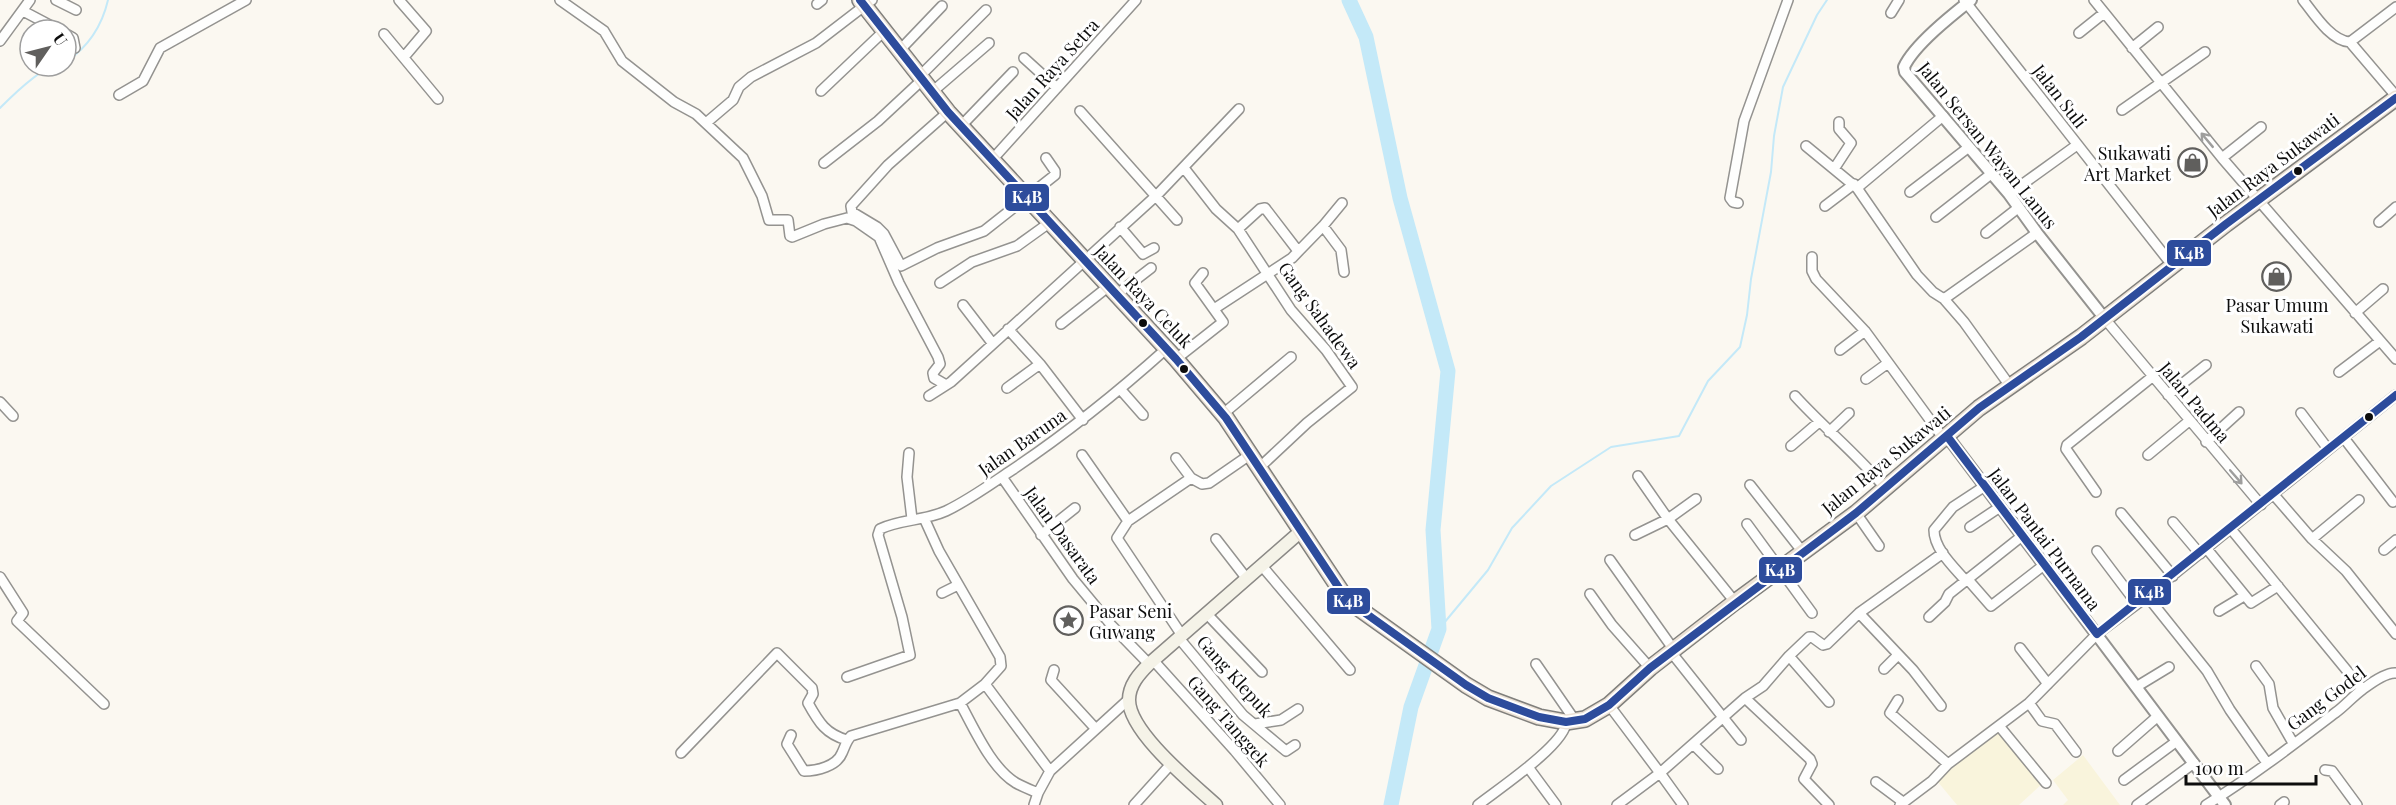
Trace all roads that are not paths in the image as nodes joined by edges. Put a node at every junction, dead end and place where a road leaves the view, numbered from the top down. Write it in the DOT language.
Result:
graph roads {
  1 [pos="30,0"];
  2 [pos="56,0"];
  3 [pos="246,0"];
  4 [pos="399,0"];
  5 [pos="560,0"];
  6 [pos="1136,0"];
  7 [pos="1788,0"];
  8 [pos="1899,0"];
  9 [pos="2094,0"];
  10 [pos="2303,0"];
  11 [pos="1968,1"];
  12 [pos="865,2"];
  13 [pos="942,6"];
  14 [pos="2396,7"];
  15 [pos="76,10"];
  16 [pos="986,10"];
  17 [pos="23,11"];
  18 [pos="1891,13"];
  19 [pos="2104,13"];
  20 [pos="36,18"];
  21 [pos="2158,27"];
  22 [pos="884,32"];
  23 [pos="2079,33"];
  24 [pos="384,34"];
  25 [pos="0,41"];
  26 [pos="2350,42"];
  27 [pos="989,43"];
  28 [pos="2132,48"];
  29 [pos="899,51"];
  30 [pos="2205,52"];
  31 [pos="404,57"];
  32 [pos="1024,58"];
  33 [pos="1013,72"];
  34 [pos="2162,81"];
  35 [pos="924,83"];
  36 [pos="1057,88"];
  37 [pos="820,91"];
  38 [pos="119,95"];
  39 [pos="2396,97"];
  40 [pos="438,99"];
  41 [pos="1239,110"];
  42 [pos="2122,110"];
  43 [pos="1080,111"];
  44 [pos="948,112"];
  45 [pos="1943,116"];
  46 [pos="1839,122"];
  47 [pos="706,123"];
  48 [pos="961,126"];
  49 [pos="2261,127"];
  50 [pos="2077,145"];
  51 [pos="1806,146"];
  52 [pos="1969,147"];
  53 [pos="1046,158"];
  54 [pos="2222,158"];
  55 [pos="991,160"];
  56 [pos="824,164"];
  57 [pos="1184,168"];
  58 [pos="1834,169"];
  59 [pos="1991,174"];
  60 [pos="1856,186"];
  61 [pos="1910,192"];
  62 [pos="2009,194"];
  63 [pos="1156,195"];
  64 [pos="1027,198"];
  65 [pos="2259,200"];
  66 [pos="1342,203"];
  67 [pos="1738,203"];
  68 [pos="1825,206"];
  69 [pos="2396,207"];
  70 [pos="2018,208"];
  71 [pos="1936,218"];
  72 [pos="1177,220"];
  73 [pos="2379,222"];
  74 [pos="1049,223"];
  75 [pos="1323,226"];
  76 [pos="1120,227"];
  77 [pos="1238,229"];
  78 [pos="1986,233"];
  79 [pos="2037,233"];
  80 [pos="1154,248"];
  81 [pos="1298,251"];
  82 [pos="1812,257"];
  83 [pos="1083,260"];
  84 [pos="2172,265"];
  85 [pos="1151,268"];
  86 [pos="1344,272"];
  87 [pos="1203,273"];
  88 [pos="1268,274"];
  89 [pos="940,284"];
  90 [pos="2383,289"];
  91 [pos="1112,291"];
  92 [pos="1944,299"];
  93 [pos="963,304"];
  94 [pos="1214,309"];
  95 [pos="2355,313"];
  96 [pos="2105,319"];
  97 [pos="1061,324"];
  98 [pos="1008,329"];
  99 [pos="1865,331"];
  100 [pos="2380,340"];
  101 [pos="993,344"];
  102 [pos="1840,350"];
  103 [pos="1171,354"];
  104 [pos="1292,357"];
  105 [pos="2396,359"];
  106 [pos="1888,363"];
  107 [pos="1040,364"];
  108 [pos="2206,365"];
  109 [pos="2339,372"];
  110 [pos="2152,377"];
  111 [pos="1866,379"];
  112 [pos="946,385"];
  113 [pos="2010,386"];
  114 [pos="1008,388"];
  115 [pos="1121,390"];
  116 [pos="2168,395"];
  117 [pos="2396,395"];
  118 [pos="929,396"];
  119 [pos="1795,396"];
  120 [pos="0,402"];
  121 [pos="2239,412"];
  122 [pos="1849,413"];
  123 [pos="2301,413"];
  124 [pos="1223,414"];
  125 [pos="1143,415"];
  126 [pos="14,416"];
  127 [pos="1083,420"];
  128 [pos="2189,421"];
  129 [pos="1819,422"];
  130 [pos="1830,432"];
  131 [pos="1946,438"];
  132 [pos="2344,438"];
  133 [pos="2206,442"];
  134 [pos="1791,446"];
  135 [pos="2328,449"];
  136 [pos="909,453"];
  137 [pos="1251,454"];
  138 [pos="1082,455"];
  139 [pos="2148,455"];
  140 [pos="1176,458"];
  141 [pos="1259,468"];
  142 [pos="1638,476"];
  143 [pos="1002,477"];
  144 [pos="1191,478"];
  145 [pos="1750,485"];
  146 [pos="1985,486"];
  147 [pos="1885,489"];
  148 [pos="2096,492"];
  149 [pos="2274,495"];
  150 [pos="1696,499"];
  151 [pos="2359,500"];
  152 [pos="2393,502"];
  153 [pos="2261,506"];
  154 [pos="2000,507"];
  155 [pos="1075,508"];
  156 [pos="1856,513"];
  157 [pos="2121,513"];
  158 [pos="924,518"];
  159 [pos="912,519"];
  160 [pos="1128,521"];
  161 [pos="1671,522"];
  162 [pos="2173,522"];
  163 [pos="1747,524"];
  164 [pos="1970,527"];
  165 [pos="2232,529"];
  166 [pos="1300,532"];
  167 [pos="1041,535"];
  168 [pos="1635,535"];
  169 [pos="2022,536"];
  170 [pos="1216,539"];
  171 [pos="2312,539"];
  172 [pos="2396,540"];
  173 [pos="1879,546"];
  174 [pos="2384,550"];
  175 [pos="1802,551"];
  176 [pos="2097,551"];
  177 [pos="2203,551"];
  178 [pos="1943,553"];
  179 [pos="1610,560"];
  180 [pos="2044,565"];
  181 [pos="1262,566"];
  182 [pos="1780,568"];
  183 [pos="2173,576"];
  184 [pos="0,577"];
  185 [pos="1247,579"];
  186 [pos="1965,580"];
  187 [pos="958,585"];
  188 [pos="2278,586"];
  189 [pos="942,592"];
  190 [pos="1590,594"];
  191 [pos="2147,596"];
  192 [pos="2244,596"];
  193 [pos="1735,602"];
  194 [pos="2137,604"];
  195 [pos="2219,611"];
  196 [pos="1206,613"];
  197 [pos="1812,613"];
  198 [pos="1859,613"];
  199 [pos="1929,617"];
  200 [pos="2097,634"];
  201 [pos="2396,634"];
  202 [pos="1179,636"];
  203 [pos="2020,648"];
  204 [pos="1672,651"];
  205 [pos="1898,655"];
  206 [pos="1789,656"];
  207 [pos="1151,662"];
  208 [pos="1536,664"];
  209 [pos="2256,666"];
  210 [pos="2169,667"];
  211 [pos="1650,668"];
  212 [pos="1884,669"];
  213 [pos="1054,670"];
  214 [pos="1350,670"];
  215 [pos="1262,672"];
  216 [pos="2396,673"];
  217 [pos="847,677"];
  218 [pos="986,684"];
  219 [pos="2048,684"];
  220 [pos="2136,687"];
  221 [pos="2362,689"];
  222 [pos="1745,698"];
  223 [pos="1129,699"];
  224 [pos="1898,700"];
  225 [pos="1829,702"];
  226 [pos="960,703"];
  227 [pos="2029,703"];
  228 [pos="104,704"];
  229 [pos="1609,705"];
  230 [pos="1941,706"];
  231 [pos="1298,708"];
  232 [pos="2158,716"];
  233 [pos="1722,717"];
  234 [pos="1571,722"];
  235 [pos="1254,724"];
  236 [pos="2000,726"];
  237 [pos="1095,728"];
  238 [pos="791,735"];
  239 [pos="847,740"];
  240 [pos="1741,740"];
  241 [pos="2177,741"];
  242 [pos="2293,743"];
  243 [pos="1693,744"];
  244 [pos="1295,745"];
  245 [pos="2118,751"];
  246 [pos="2076,752"];
  247 [pos="681,753"];
  248 [pos="2193,763"];
  249 [pos="1171,764"];
  250 [pos="1948,764"];
  251 [pos="2267,764"];
  252 [pos="1528,767"];
  253 [pos="1718,769"];
  254 [pos="2325,770"];
  255 [pos="1050,771"];
  256 [pos="1660,773"];
  257 [pos="2124,780"];
  258 [pos="1876,782"];
  259 [pos="2046,783"];
  260 [pos="1038,793"];
  261 [pos="2222,801"];
  262 [pos="1902,804"];
  263 [pos="1034,805"];
  264 [pos="1134,805"];
  265 [pos="1216,805"];
  266 [pos="1280,805"];
  267 [pos="1478,805"];
  268 [pos="1556,805"];
  269 [pos="1617,805"];
  270 [pos="1683,805"];
  271 [pos="1829,805"];
  272 [pos="2137,805"];
  273 [pos="2206,805"];
  274 [pos="2357,805"];
  1 -- 17 [label="street"];
  2 -- 15 [label="street"];
  3 -- 38 [label="street"];
  4 -- 31 [label="street"];
  5 -- 47 [label="street"];
  6 -- 36 [label="street, Jalan Raya Setra"];
  7 -- 67 [label="street"];
  8 -- 18 [label="street"];
  9 -- 19 [label="street"];
  10 -- 26 [label="street"];
  11 -- 45 [label="street, Jalan Sersan Wayan Lanus"];
  11 -- 50 [label="street, Jalan Suli"];
  12 -- 22 [label="highway, Jalan Raya Celuk"];
  12 -- 47 [label="street"];
  13 -- 29 [label="street"];
  14 -- 26 [label="street"];
  16 -- 35 [label="street"];
  17 -- 20 [label="street"];
  17 -- 25 [label="street"];
  19 -- 23 [label="street"];
  19 -- 28 [label="street"];
  21 -- 28 [label="street"];
  22 -- 29 [label="highway, Jalan Raya Celuk"];
  22 -- 37 [label="street"];
  24 -- 31 [label="street"];
  26 -- 39 [label="street"];
  27 -- 35 [label="street"];
  28 -- 34 [label="street"];
  29 -- 35 [label="highway, Jalan Raya Celuk"];
  30 -- 34 [label="street"];
  31 -- 40 [label="street"];
  32 -- 36 [label="street"];
  33 -- 48 [label="street"];
  34 -- 42 [label="street"];
  54 -- 34 [label="street, one-way"];
  35 -- 44 [label="highway, Jalan Raya Celuk"];
  35 -- 56 [label="street"];
  36 -- 55 [label="street, Jalan Raya Setra"];
  39 -- 65 [label="highway, Jalan Raya Sukawati"];
  41 -- 57 [label="street"];
  43 -- 63 [label="street"];
  44 -- 48 [label="highway, Jalan Raya Celuk"];
  44 -- 64 [label="street"];
  45 -- 52 [label="street, Jalan Sersan Wayan Lanus"];
  45 -- 60 [label="street"];
  46 -- 58 [label="street"];
  47 -- 112 [label="street"];
  48 -- 55 [label="highway, Jalan Raya Celuk"];
  49 -- 54 [label="street"];
  50 -- 62 [label="street"];
  50 -- 84 [label="street, Jalan Suli"];
  51 -- 58 [label="street"];
  52 -- 59 [label="street, Jalan Sersan Wayan Lanus"];
  52 -- 61 [label="street"];
  53 -- 64 [label="street"];
  54 -- 65 [label="street"];
  55 -- 64 [label="highway, Jalan Raya Celuk"];
  57 -- 63 [label="street"];
  57 -- 77 [label="street, Gang Sahadewa"];
  58 -- 60 [label="street"];
  59 -- 62 [label="street, Jalan Sersan Wayan Lanus"];
  59 -- 71 [label="street"];
  60 -- 68 [label="street"];
  60 -- 92 [label="street"];
  62 -- 70 [label="street, Jalan Sersan Wayan Lanus"];
  63 -- 72 [label="street"];
  63 -- 76 [label="street"];
  64 -- 74 [label="highway, Jalan Raya Celuk"];
  65 -- 84 [label="highway, Jalan Raya Sukawati"];
  65 -- 95 [label="street"];
  66 -- 75 [label="street"];
  69 -- 73 [label="street"];
  70 -- 78 [label="street"];
  70 -- 79 [label="street, Jalan Sersan Wayan Lanus"];
  74 -- 83 [label="highway, Jalan Raya Celuk"];
  74 -- 89 [label="street"];
  75 -- 81 [label="street"];
  75 -- 86 [label="street"];
  76 -- 80 [label="street"];
  76 -- 83 [label="street"];
  77 -- 81 [label="street"];
  77 -- 88 [label="street, Gang Sahadewa"];
  79 -- 92 [label="street"];
  79 -- 96 [label="street, Jalan Sersan Wayan Lanus"];
  81 -- 88 [label="street"];
  82 -- 99 [label="street"];
  83 -- 91 [label="highway, Jalan Raya Celuk"];
  83 -- 98 [label="street"];
  84 -- 96 [label="highway, Jalan Raya Sukawati"];
  85 -- 91 [label="street"];
  87 -- 94 [label="street"];
  88 -- 94 [label="street"];
  88 -- 141 [label="street, Gang Sahadewa"];
  90 -- 95 [label="street"];
  91 -- 97 [label="street"];
  91 -- 103 [label="highway, Jalan Raya Celuk"];
  92 -- 113 [label="street"];
  93 -- 101 [label="street"];
  94 -- 103 [label="street, Jalan Baruna"];
  95 -- 100 [label="street"];
  96 -- 110 [label="street, Jalan Padma"];
  96 -- 113 [label="highway, Jalan Raya Sukawati"];
  98 -- 101 [label="street"];
  98 -- 107 [label="street"];
  99 -- 102 [label="street"];
  99 -- 106 [label="street"];
  100 -- 105 [label="street"];
  100 -- 109 [label="street"];
  101 -- 112 [label="street"];
  103 -- 115 [label="street, Jalan Baruna"];
  103 -- 124 [label="highway, Jalan Raya Celuk"];
  104 -- 124 [label="street"];
  106 -- 111 [label="street"];
  106 -- 131 [label="street"];
  107 -- 114 [label="street"];
  107 -- 127 [label="street"];
  108 -- 116 [label="street"];
  110 -- 116 [label="street, Jalan Padma"];
  110 -- 148 [label="street"];
  112 -- 118 [label="street"];
  113 -- 131 [label="highway, Jalan Raya Sukawati"];
  115 -- 125 [label="street"];
  115 -- 127 [label="street, Jalan Baruna"];
  116 -- 128 [label="street, Jalan Padma"];
  117 -- 132 [label="street"];
  119 -- 129 [label="street"];
  120 -- 126 [label="street"];
  121 -- 133 [label="street"];
  122 -- 130 [label="street"];
  123 -- 135 [label="street"];
  124 -- 137 [label="highway, Jalan Raya Celuk"];
  127 -- 143 [label="street, Jalan Baruna"];
  128 -- 133 [label="street, Jalan Padma"];
  128 -- 139 [label="street"];
  129 -- 130 [label="street"];
  129 -- 134 [label="street"];
  130 -- 147 [label="street"];
  131 -- 146 [label="street, Jalan Pantai Purnama"];
  131 -- 147 [label="highway, Jalan Raya Sukawati"];
  132 -- 135 [label="street"];
  132 -- 152 [label="street"];
  133 -- 153 [label="street, Jalan Padma, one-way"];
  135 -- 149 [label="street"];
  136 -- 159 [label="street"];
  137 -- 141 [label="highway, Jalan Raya Celuk"];
  137 -- 144 [label="street"];
  138 -- 160 [label="street"];
  140 -- 144 [label="street"];
  141 -- 166 [label="highway, Jalan Raya Celuk"];
  142 -- 161 [label="street"];
  143 -- 158 [label="street, Jalan Baruna"];
  143 -- 167 [label="street, Jalan Dasarata"];
  144 -- 160 [label="street"];
  145 -- 175 [label="street"];
  146 -- 154 [label="street, Jalan Pantai Purnama"];
  146 -- 178 [label="street"];
  147 -- 156 [label="highway, Jalan Raya Sukawati"];
  149 -- 153 [label="street"];
  149 -- 171 [label="street"];
  150 -- 161 [label="street"];
  151 -- 171 [label="street"];
  153 -- 165 [label="street"];
  154 -- 164 [label="street"];
  154 -- 169 [label="street, Jalan Pantai Purnama"];
  155 -- 167 [label="street"];
  156 -- 173 [label="street"];
  156 -- 175 [label="highway, Jalan Raya Sukawati"];
  157 -- 183 [label="street"];
  158 -- 159 [label="street, Jalan Baruna"];
  158 -- 187 [label="street"];
  159 -- 217 [label="street, Jalan Baruna"];
  160 -- 202 [label="street, Gang Klepuk"];
  161 -- 168 [label="street"];
  161 -- 193 [label="street"];
  162 -- 177 [label="street"];
  163 -- 182 [label="street"];
  165 -- 177 [label="street"];
  165 -- 188 [label="street"];
  166 -- 181 [label="main road"];
  166 -- 234 [label="highway, Jalan Raya Celuk"];
  167 -- 207 [label="street, Jalan Dasarata"];
  169 -- 180 [label="street, Jalan Pantai Purnama"];
  169 -- 186 [label="street"];
  170 -- 185 [label="street"];
  171 -- 201 [label="street"];
  172 -- 174 [label="street"];
  175 -- 182 [label="highway, Jalan Raya Sukawati"];
  176 -- 194 [label="street"];
  177 -- 183 [label="street"];
  177 -- 192 [label="street"];
  178 -- 186 [label="street"];
  178 -- 198 [label="street"];
  179 -- 204 [label="street"];
  180 -- 186 [label="street"];
  180 -- 200 [label="street, Jalan Pantai Purnama"];
  181 -- 185 [label="main road"];
  181 -- 214 [label="street"];
  182 -- 193 [label="highway, Jalan Raya Sukawati"];
  182 -- 197 [label="street"];
  183 -- 191 [label="street"];
  184 -- 228 [label="street"];
  185 -- 196 [label="main road"];
  186 -- 199 [label="street"];
  187 -- 189 [label="street"];
  187 -- 218 [label="street"];
  188 -- 192 [label="street"];
  188 -- 221 [label="street"];
  190 -- 211 [label="street"];
  191 -- 194 [label="street"];
  191 -- 251 [label="street"];
  192 -- 195 [label="street"];
  193 -- 204 [label="highway, Jalan Raya Sukawati"];
  194 -- 200 [label="street"];
  196 -- 202 [label="main road"];
  196 -- 215 [label="street"];
  198 -- 205 [label="street"];
  198 -- 206 [label="street"];
  200 -- 219 [label="street"];
  200 -- 220 [label="street, Jalan Pantai Purnama"];
  202 -- 207 [label="main road"];
  202 -- 235 [label="street, Gang Klepuk"];
  203 -- 219 [label="street"];
  204 -- 211 [label="highway, Jalan Raya Sukawati"];
  204 -- 233 [label="street"];
  205 -- 212 [label="street"];
  205 -- 230 [label="street"];
  206 -- 222 [label="street"];
  206 -- 225 [label="street"];
  207 -- 223 [label="main road"];
  207 -- 266 [label="street, Gang Tanggek"];
  208 -- 234 [label="street"];
  209 -- 242 [label="street"];
  210 -- 220 [label="street"];
  211 -- 229 [label="highway, Jalan Raya Sukawati"];
  213 -- 237 [label="street"];
  216 -- 221 [label="street, Gang Godel"];
  218 -- 226 [label="street"];
  218 -- 255 [label="street"];
  219 -- 227 [label="street"];
  220 -- 232 [label="street, Jalan Pantai Purnama"];
  221 -- 242 [label="street, Gang Godel"];
  222 -- 233 [label="street"];
  222 -- 271 [label="street"];
  223 -- 237 [label="street"];
  223 -- 249 [label="main road"];
  224 -- 250 [label="street"];
  226 -- 239 [label="street"];
  226 -- 260 [label="street"];
  227 -- 236 [label="street"];
  227 -- 246 [label="street"];
  229 -- 234 [label="highway, Jalan Raya Sukawati"];
  229 -- 256 [label="street"];
  231 -- 235 [label="street"];
  232 -- 241 [label="street, Jalan Pantai Purnama"];
  232 -- 245 [label="street"];
  233 -- 240 [label="street"];
  233 -- 243 [label="street"];
  234 -- 252 [label="street"];
  235 -- 244 [label="street, Gang Klepuk"];
  236 -- 250 [label="street"];
  236 -- 259 [label="street"];
  237 -- 255 [label="street"];
  238 -- 239 [label="street"];
  239 -- 247 [label="street"];
  241 -- 248 [label="street, Jalan Pantai Purnama"];
  241 -- 257 [label="street"];
  242 -- 251 [label="street, Gang Godel"];
  243 -- 253 [label="street"];
  243 -- 256 [label="street"];
  248 -- 261 [label="street, Jalan Pantai Purnama"];
  248 -- 272 [label="street"];
  249 -- 264 [label="street"];
  249 -- 265 [label="main road"];
  250 -- 262 [label="street"];
  251 -- 261 [label="street, Gang Godel"];
  252 -- 267 [label="street"];
  252 -- 268 [label="street"];
  254 -- 274 [label="street"];
  255 -- 260 [label="street"];
  256 -- 269 [label="street"];
  256 -- 270 [label="street"];
  258 -- 262 [label="street"];
  260 -- 263 [label="street"];
  261 -- 273 [label="street, Gang Godel"];
}
